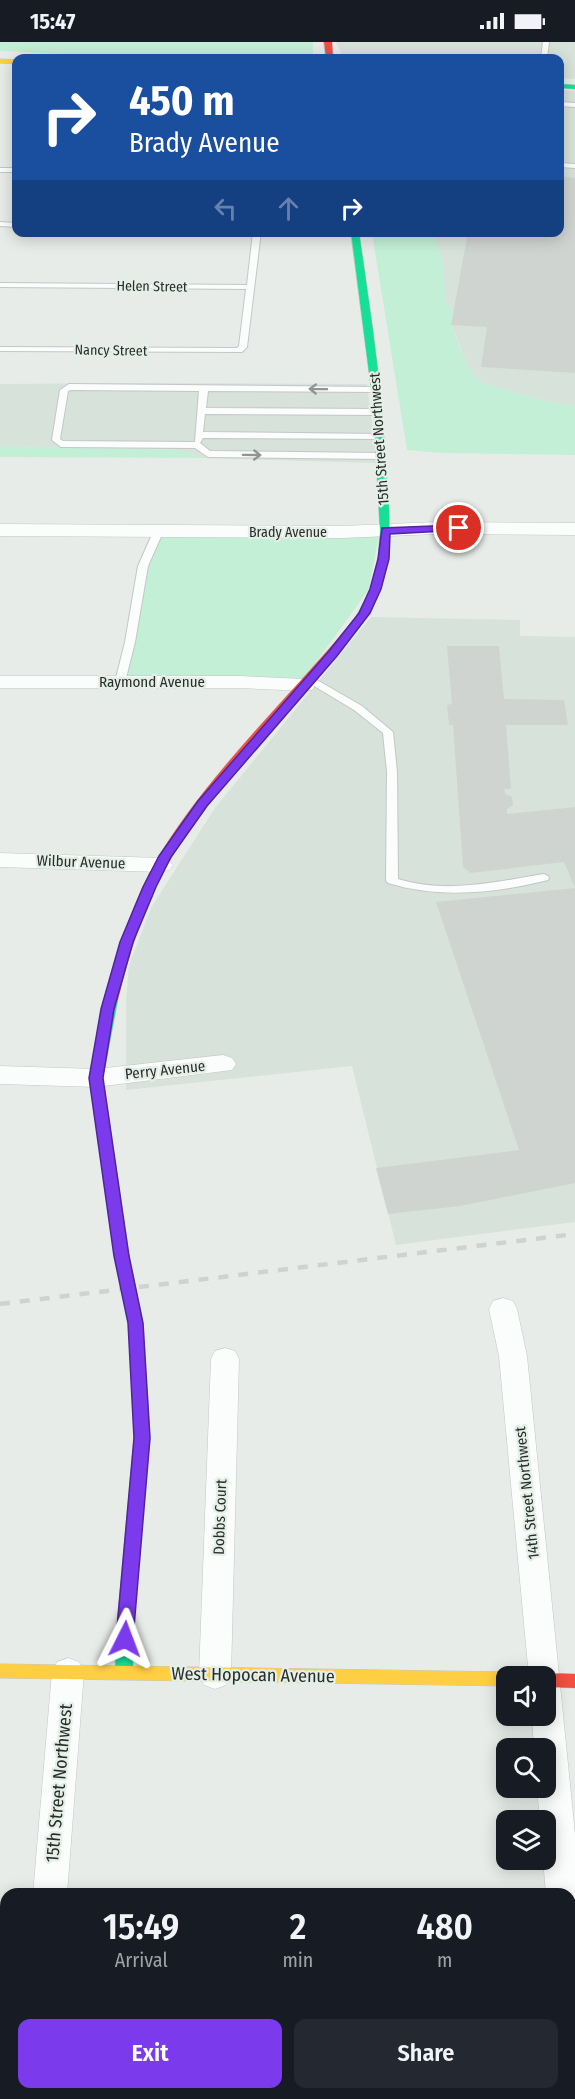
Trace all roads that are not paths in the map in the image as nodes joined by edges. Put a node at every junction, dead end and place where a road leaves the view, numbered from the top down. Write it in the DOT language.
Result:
graph roads {
  1 [pos="256,237"];
  2 [pos="356,237"];
  3 [pos="0,285"];
  4 [pos="249,287"];
  5 [pos="0,348"];
  6 [pos="204,388"];
  7 [pos="376,390"];
  8 [pos="202,411"];
  9 [pos="379,412"];
  10 [pos="381,437"];
  11 [pos="198,440"];
  12 [pos="382,456"];
  13 [pos="575,529"];
  14 [pos="0,530"];
  15 [pos="159,530"];
  16 [pos="385,531"];
  17 [pos="0,682"];
  18 [pos="120,682"];
  19 [pos="307,682"];
  20 [pos="0,860"];
  21 [pos="161,865"];
  22 [pos="544,878"];
  23 [pos="223,1064"];
  24 [pos="0,1075"];
  25 [pos="96,1078"];
  26 [pos="503,1309"];
  27 [pos="225,1359"];
  28 [pos="544,1666"];
  29 [pos="0,1671"];
  30 [pos="68,1672"];
  31 [pos="124,1672"];
  32 [pos="215,1675"];
  33 [pos="496,1679"];
  34 [pos="556,1680"];
  35 [pos="575,1682"];
  36 [pos="549,1726"];
  37 [pos="50,1888"];
  38 [pos="563,1888"];
  1 -- 4 [label="lane"];
  2 -- 7 [label="street, 15th Street Northwest"];
  3 -- 4 [label="lane, Helen Street"];
  4 -- 5 [label="lane, Nancy Street"];
  7 -- 6 [label="lane, one-way"];
  6 -- 8 [label="lane"];
  6 -- 11 [label="lane"];
  7 -- 9 [label="street, 15th Street Northwest"];
  8 -- 9 [label="lane"];
  8 -- 11 [label="lane"];
  9 -- 10 [label="street, 15th Street Northwest"];
  10 -- 11 [label="lane"];
  10 -- 12 [label="street, 15th Street Northwest"];
  11 -- 12 [label="lane, one-way"];
  12 -- 16 [label="street, 15th Street Northwest"];
  13 -- 16 [label="street, Brady Avenue"];
  14 -- 15 [label="street, Brady Avenue"];
  15 -- 16 [label="street, Brady Avenue"];
  15 -- 18 [label="lane"];
  16 -- 19 [label="street, 15th Street Northwest"];
  17 -- 18 [label="street, Raymond Avenue"];
  18 -- 19 [label="street, Raymond Avenue"];
  19 -- 21 [label="street, 15th Street Northwest"];
  19 -- 22 [label="lane"];
  20 -- 21 [label="street, Wilbur Avenue"];
  21 -- 25 [label="street, 15th Street Northwest"];
  23 -- 25 [label="street, Perry Avenue"];
  24 -- 25 [label="street, Perry Avenue"];
  25 -- 31 [label="street, 15th Street Northwest, bridge"];
  26 -- 28 [label="street, 14th Street Northwest"];
  27 -- 32 [label="street, Dobbs Court"];
  29 -- 30 [label="street, West Hopocan Avenue"];
  30 -- 31 [label="street, West Hopocan Avenue"];
  30 -- 37 [label="street, 15th Street Northwest"];
  31 -- 32 [label="street, West Hopocan Avenue"];
  32 -- 33 [label="street, West Hopocan Avenue"];
  34 -- 35 [label="street"];
  36 -- 38 [label="street"];
}
